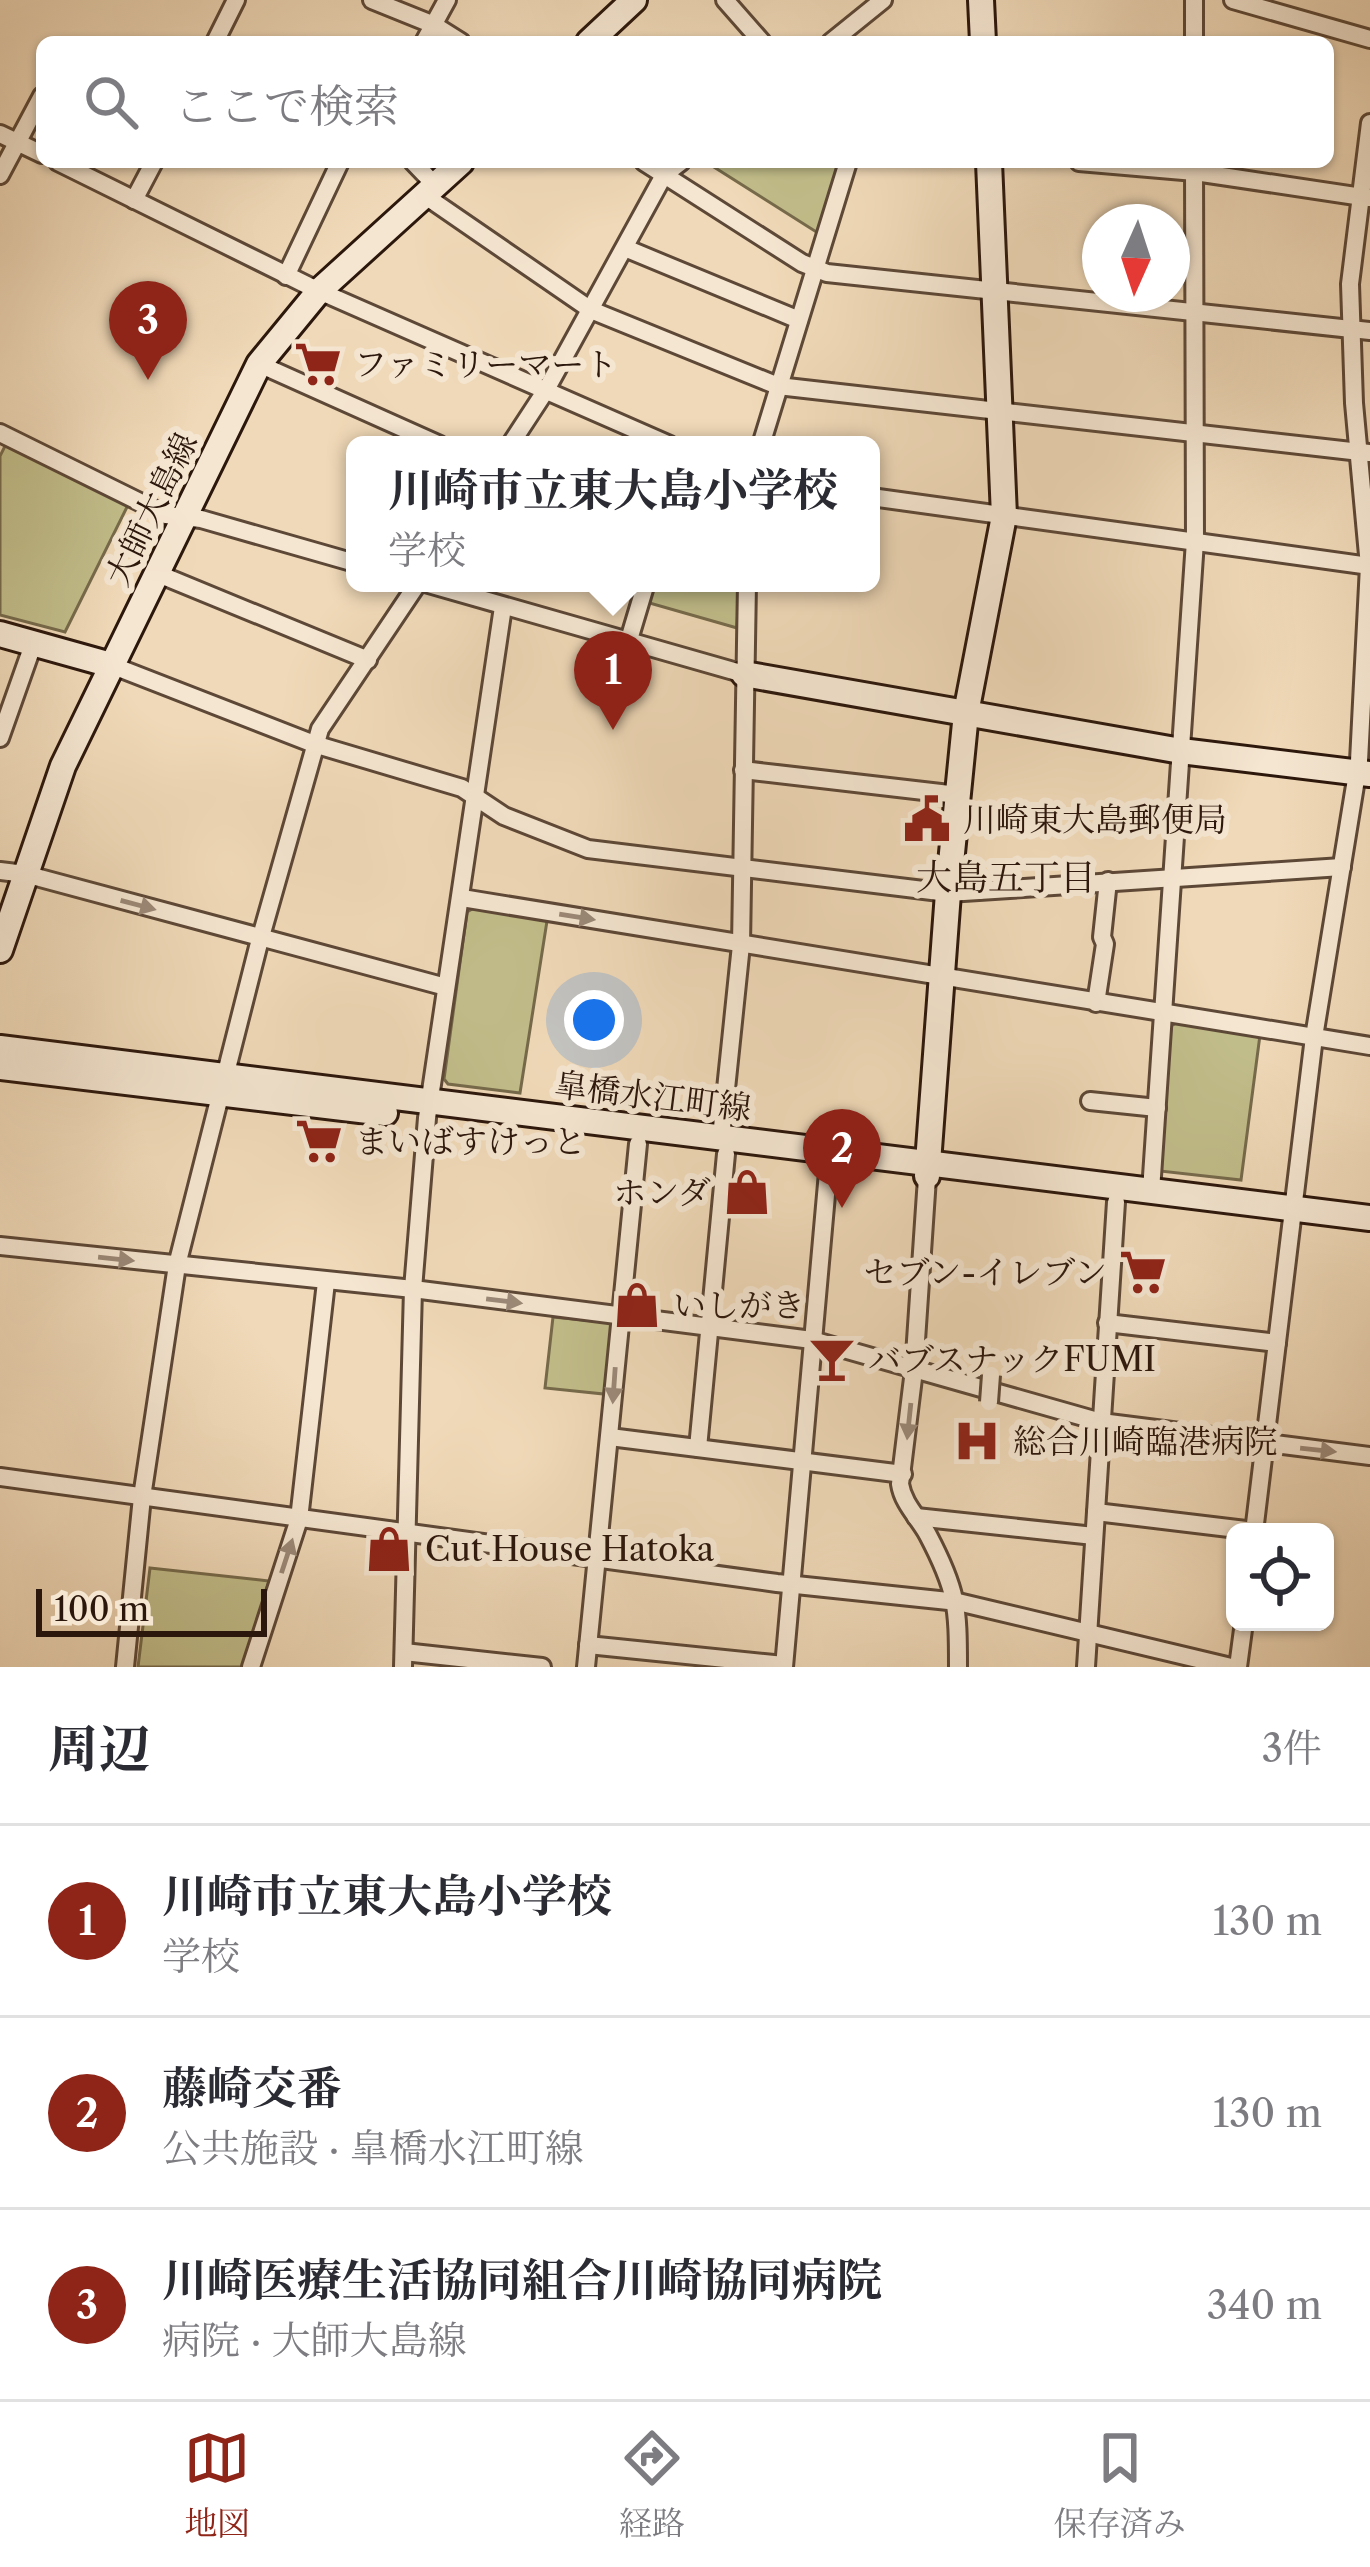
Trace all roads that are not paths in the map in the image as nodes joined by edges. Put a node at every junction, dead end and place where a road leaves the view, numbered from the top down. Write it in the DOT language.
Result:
graph roads {
  1 [pos="236,0"];
  2 [pos="372,0"];
  3 [pos="447,0"];
  4 [pos="634,0"];
  5 [pos="725,0"];
  6 [pos="884,0"];
  7 [pos="981,0"];
  8 [pos="1194,0"];
  9 [pos="1233,0"];
  10 [pos="434,25"];
  11 [pos="218,36"];
  12 [pos="428,36"];
  13 [pos="451,36"];
  14 [pos="595,36"];
  15 [pos="757,36"];
  16 [pos="838,36"];
  17 [pos="983,36"];
  18 [pos="1194,36"];
  19 [pos="1370,39"];
  20 [pos="36,108"];
  21 [pos="1370,124"];
  22 [pos="0,134"];
  23 [pos="18,142"];
  24 [pos="36,151"];
  25 [pos="70,168"];
  26 [pos="151,168"];
  27 [pos="337,168"];
  28 [pos="417,168"];
  29 [pos="454,168"];
  30 [pos="653,168"];
  31 [pos="674,168"];
  32 [pos="846,168"];
  33 [pos="989,168"];
  34 [pos="1194,168"];
  35 [pos="1200,168"];
  36 [pos="0,176"];
  37 [pos="664,176"];
  38 [pos="430,190"];
  39 [pos="1365,197"];
  40 [pos="134,200"];
  41 [pos="625,248"];
  42 [pos="815,268"];
  43 [pos="286,275"];
  44 [pos="994,290"];
  45 [pos="319,291"];
  46 [pos="591,310"];
  47 [pos="1195,311"];
  48 [pos="799,320"];
  49 [pos="1361,330"];
  50 [pos="259,364"];
  51 [pos="778,386"];
  52 [pos="546,390"];
  53 [pos="1001,411"];
  54 [pos="0,434"];
  55 [pos="1194,434"];
  56 [pos="420,436"];
  57 [pos="516,436"];
  58 [pos="650,436"];
  59 [pos="764,436"];
  60 [pos="1364,452"];
  61 [pos="880,498"];
  62 [pos="1004,516"];
  63 [pos="182,518"];
  64 [pos="1195,541"];
  65 [pos="346,560"];
  66 [pos="1370,566"];
  67 [pos="156,573"];
  68 [pos="415,592"];
  69 [pos="452,592"];
  70 [pos="643,592"];
  71 [pos="747,592"];
  72 [pos="503,607"];
  73 [pos="0,634"];
  74 [pos="34,642"];
  75 [pos="628,643"];
  76 [pos="368,660"];
  77 [pos="111,665"];
  78 [pos="744,674"];
  79 [pos="967,713"];
  80 [pos="0,738"];
  81 [pos="314,744"];
  82 [pos="1181,751"];
  83 [pos="743,770"];
  84 [pos="1364,773"];
  85 [pos="474,795"];
  86 [pos="958,795"];
  87 [pos="743,866"];
  88 [pos="1342,867"];
  89 [pos="13,872"];
  90 [pos="1172,878"];
  91 [pos="1108,881"];
  92 [pos="948,893"];
  93 [pos="462,898"];
  94 [pos="261,936"];
  95 [pos="741,945"];
  96 [pos="0,950"];
  97 [pos="942,975"];
  98 [pos="446,987"];
  99 [pos="1096,1003"];
  100 [pos="1163,1013"];
  101 [pos="1314,1037"];
  102 [pos="1370,1046"];
  103 [pos="0,1048"];
  104 [pos="0,1067"];
  105 [pos="222,1084"];
  106 [pos="1090,1101"];
  107 [pos="1156,1108"];
  108 [pos="428,1110"];
  109 [pos="638,1144"];
  110 [pos="724,1146"];
  111 [pos="829,1158"];
  112 [pos="927,1170"];
  113 [pos="1150,1191"];
  114 [pos="1116,1202"];
  115 [pos="1292,1216"];
  116 [pos="1370,1218"];
  117 [pos="1370,1234"];
  118 [pos="0,1246"];
  119 [pos="177,1265"];
  120 [pos="326,1282"];
  121 [pos="412,1289"];
  122 [pos="620,1315"];
  123 [pos="1107,1323"];
  124 [pos="708,1326"];
  125 [pos="812,1340"];
  126 [pos="1277,1343"];
  127 [pos="914,1370"];
  128 [pos="991,1375"];
  129 [pos="989,1402"];
  130 [pos="1101,1422"];
  131 [pos="610,1437"];
  132 [pos="1265,1444"];
  133 [pos="698,1448"];
  134 [pos="1370,1456"];
  135 [pos="801,1461"];
  136 [pos="903,1474"];
  137 [pos="0,1478"];
  138 [pos="142,1497"];
  139 [pos="1096,1512"];
  140 [pos="916,1517"];
  141 [pos="299,1519"];
  142 [pos="1255,1523"];
  143 [pos="1226,1528"];
  144 [pos="406,1534"];
  145 [pos="1094,1536"];
  146 [pos="597,1558"];
  147 [pos="792,1585"];
  148 [pos="958,1603"];
  149 [pos="1242,1631"];
  150 [pos="1088,1635"];
  151 [pos="588,1645"];
  152 [pos="404,1659"];
  153 [pos="784,1666"];
  154 [pos="125,1667"];
  155 [pos="251,1667"];
  156 [pos="542,1667"];
  157 [pos="586,1667"];
  158 [pos="958,1667"];
  159 [pos="1086,1667"];
  160 [pos="1235,1667"];
  1 -- 11 [label="street"];
  2 -- 10 [label="street"];
  3 -- 10 [label="street"];
  4 -- 14 [label="street"];
  5 -- 15 [label="street"];
  6 -- 16 [label="street"];
  7 -- 17 [label="street"];
  8 -- 18 [label="street"];
  9 -- 19 [label="street"];
  10 -- 12 [label="street"];
  10 -- 13 [label="street"];
  20 -- 23 [label="street"];
  21 -- 39 [label="street"];
  22 -- 23 [label="street"];
  23 -- 24 [label="street"];
  23 -- 36 [label="street"];
  25 -- 40 [label="street"];
  26 -- 40 [label="street"];
  27 -- 43 [label="street"];
  28 -- 38 [label="street"];
  29 -- 38 [label="street, 大師大島線"];
  30 -- 37 [label="street"];
  31 -- 37 [label="street"];
  32 -- 42 [label="street"];
  33 -- 44 [label="street"];
  34 -- 47 [label="street"];
  35 -- 39 [label="street"];
  37 -- 41 [label="street"];
  37 -- 42 [label="street"];
  38 -- 45 [label="street, 大師大島線"];
  38 -- 46 [label="street"];
  39 -- 49 [label="street"];
  40 -- 43 [label="street"];
  41 -- 46 [label="street"];
  41 -- 48 [label="street"];
  42 -- 44 [label="street"];
  42 -- 48 [label="street"];
  43 -- 45 [label="street"];
  44 -- 47 [label="street"];
  44 -- 53 [label="street"];
  45 -- 50 [label="street, 大師大島線"];
  45 -- 52 [label="street"];
  46 -- 51 [label="street"];
  46 -- 52 [label="street"];
  47 -- 49 [label="street"];
  47 -- 55 [label="street"];
  48 -- 51 [label="street"];
  49 -- 60 [label="street"];
  50 -- 56 [label="street"];
  50 -- 63 [label="street, 大師大島線"];
  51 -- 53 [label="street"];
  51 -- 59 [label="street"];
  52 -- 57 [label="street"];
  52 -- 58 [label="street"];
  53 -- 55 [label="street"];
  53 -- 62 [label="street"];
  54 -- 63 [label="street"];
  55 -- 60 [label="street"];
  55 -- 64 [label="street"];
  60 -- 66 [label="street"];
  61 -- 62 [label="street"];
  62 -- 64 [label="street"];
  62 -- 79 [label="street"];
  63 -- 65 [label="street"];
  63 -- 67 [label="street, 大師大島線"];
  64 -- 66 [label="street"];
  64 -- 82 [label="street"];
  66 -- 84 [label="street"];
  67 -- 76 [label="street"];
  67 -- 77 [label="street, 大師大島線"];
  68 -- 76 [label="street"];
  69 -- 72 [label="street"];
  70 -- 75 [label="street"];
  71 -- 78 [label="street"];
  72 -- 75 [label="street"];
  72 -- 85 [label="street"];
  73 -- 74 [label="street"];
  74 -- 77 [label="street"];
  74 -- 80 [label="street"];
  75 -- 78 [label="street"];
  76 -- 81 [label="street"];
  77 -- 81 [label="street"];
  77 -- 89 [label="street, 大師大島線"];
  78 -- 79 [label="street"];
  78 -- 83 [label="street"];
  79 -- 82 [label="street"];
  79 -- 86 [label="street"];
  81 -- 85 [label="street"];
  81 -- 94 [label="street"];
  82 -- 84 [label="street"];
  82 -- 90 [label="street"];
  83 -- 86 [label="street"];
  83 -- 87 [label="street"];
  84 -- 88 [label="street"];
  85 -- 87 [label="street"];
  85 -- 93 [label="street"];
  86 -- 92 [label="street"];
  87 -- 92 [label="street"];
  87 -- 95 [label="street"];
  88 -- 90 [label="street"];
  88 -- 101 [label="street"];
  89 -- 94 [label="street, one-way"];
  89 -- 96 [label="street, 大師大島線"];
  90 -- 91 [label="street"];
  90 -- 100 [label="street"];
  91 -- 92 [label="street"];
  91 -- 99 [label="street"];
  92 -- 97 [label="street"];
  93 -- 95 [label="street, one-way"];
  93 -- 98 [label="street"];
  94 -- 98 [label="street"];
  94 -- 105 [label="street"];
  95 -- 97 [label="street"];
  95 -- 110 [label="street"];
  97 -- 99 [label="street"];
  97 -- 112 [label="street"];
  98 -- 108 [label="street"];
  99 -- 100 [label="street"];
  100 -- 101 [label="street"];
  100 -- 107 [label="street"];
  101 -- 102 [label="street"];
  101 -- 115 [label="street"];
  103 -- 105 [label="street, 皐橋水江町線"];
  104 -- 105 [label="street, 皐橋水江町線"];
  105 -- 108 [label="street, 皐橋水江町線"];
  105 -- 119 [label="street"];
  106 -- 107 [label="street"];
  107 -- 113 [label="street"];
  108 -- 109 [label="street, 皐橋水江町線"];
  108 -- 110 [label="street, 皐橋水江町線"];
  108 -- 121 [label="street"];
  109 -- 110 [label="street, 皐橋水江町線"];
  109 -- 122 [label="street"];
  110 -- 111 [label="street, 皐橋水江町線"];
  110 -- 124 [label="street"];
  111 -- 112 [label="street, 皐橋水江町線"];
  111 -- 125 [label="street"];
  112 -- 113 [label="street, 皐橋水江町線"];
  112 -- 114 [label="street, 皐橋水江町線"];
  112 -- 127 [label="street"];
  113 -- 115 [label="street, 皐橋水江町線"];
  114 -- 115 [label="street, 皐橋水江町線"];
  114 -- 123 [label="street"];
  115 -- 116 [label="street, 皐橋水江町線"];
  115 -- 117 [label="street, 皐橋水江町線"];
  115 -- 126 [label="street"];
  118 -- 119 [label="street, one-way"];
  119 -- 120 [label="street"];
  119 -- 138 [label="street"];
  120 -- 121 [label="street"];
  120 -- 141 [label="street"];
  121 -- 122 [label="street, one-way"];
  121 -- 144 [label="street"];
  122 -- 124 [label="street"];
  122 -- 131 [label="street, one-way"];
  123 -- 126 [label="street"];
  123 -- 130 [label="street"];
  124 -- 125 [label="street"];
  124 -- 133 [label="street"];
  125 -- 127 [label="street"];
  125 -- 135 [label="street"];
  126 -- 132 [label="street"];
  127 -- 130 [label="street"];
  127 -- 136 [label="street, one-way"];
  128 -- 129 [label="street, bridge"];
  130 -- 132 [label="street"];
  130 -- 139 [label="street"];
  131 -- 133 [label="street"];
  131 -- 146 [label="street"];
  132 -- 134 [label="street, one-way"];
  132 -- 142 [label="street"];
  133 -- 135 [label="street"];
  135 -- 136 [label="street"];
  135 -- 147 [label="street"];
  136 -- 140 [label="street"];
  137 -- 138 [label="street"];
  138 -- 141 [label="street"];
  138 -- 154 [label="street"];
  139 -- 143 [label="street"];
  139 -- 145 [label="street"];
  140 -- 145 [label="street"];
  140 -- 148 [label="street"];
  141 -- 144 [label="street"];
  155 -- 141 [label="street, one-way"];
  144 -- 146 [label="street"];
  144 -- 152 [label="street"];
  145 -- 150 [label="street"];
  146 -- 147 [label="street"];
  146 -- 151 [label="street"];
  147 -- 148 [label="street"];
  147 -- 153 [label="street"];
  148 -- 150 [label="street"];
  148 -- 158 [label="street"];
  149 -- 160 [label="street"];
  150 -- 159 [label="street"];
  150 -- 160 [label="street"];
  151 -- 153 [label="street"];
  151 -- 157 [label="street"];
  152 -- 156 [label="street"];
}
